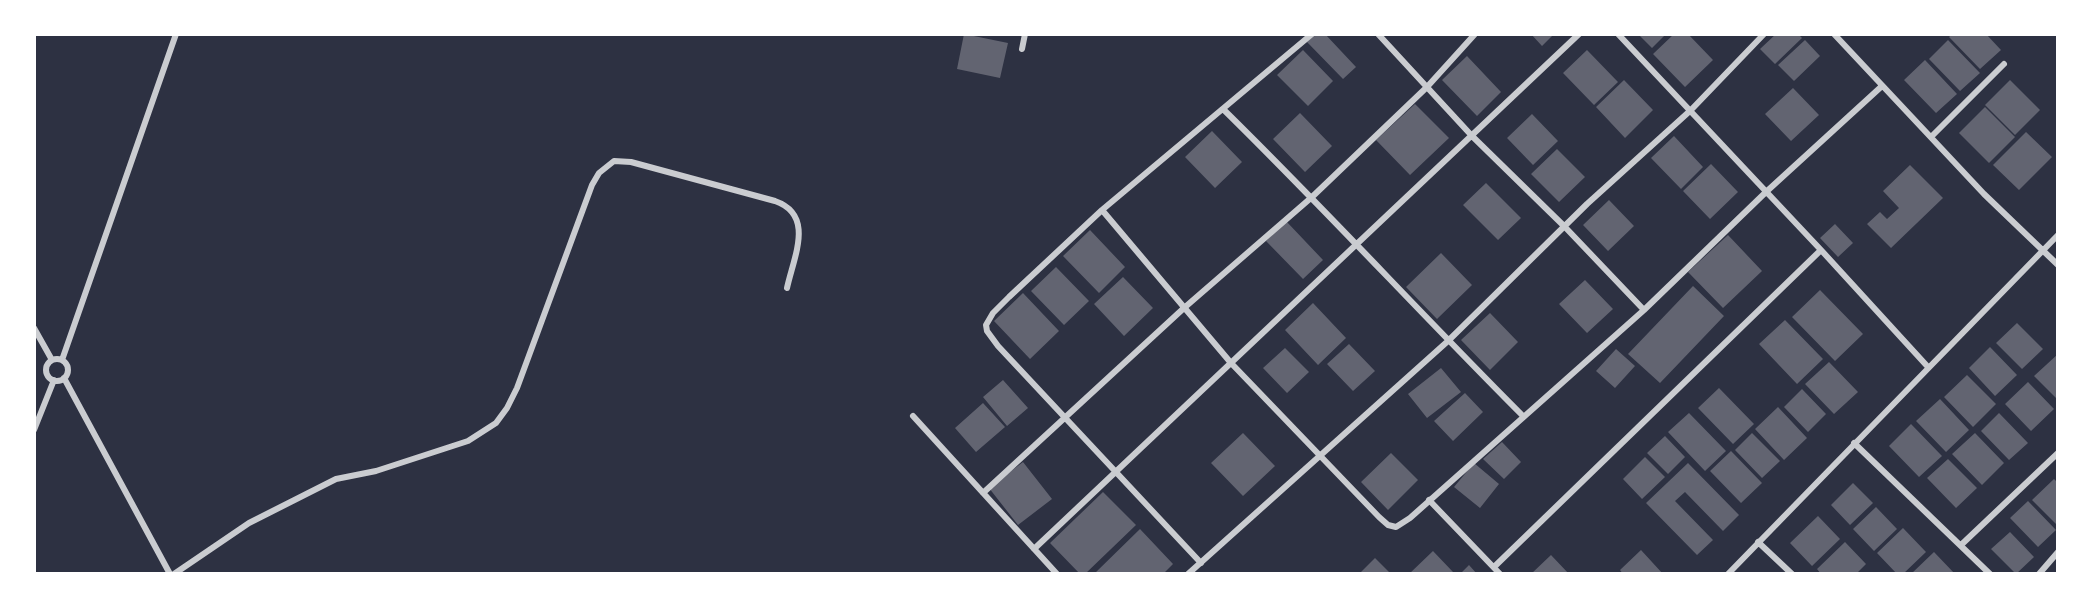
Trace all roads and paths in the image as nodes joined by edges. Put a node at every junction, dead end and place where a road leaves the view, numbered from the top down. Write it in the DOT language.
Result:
graph roads {
  1 [pos="176,34"];
  2 [pos="1025,34"];
  3 [pos="1312,34"];
  4 [pos="1378,34"];
  5 [pos="1475,34"];
  6 [pos="1580,34"];
  7 [pos="1618,34"];
  8 [pos="1764,34"];
  9 [pos="1834,34"];
  10 [pos="1022,49"];
  11 [pos="2004,64"];
  12 [pos="1882,86"];
  13 [pos="1427,87"];
  14 [pos="1224,110"];
  15 [pos="1691,110"];
  16 [pos="1472,136"];
  17 [pos="1931,137"];
  18 [pos="1766,192"];
  19 [pos="1312,197"];
  20 [pos="1102,210"];
  21 [pos="1564,226"];
  22 [pos="2058,235"];
  23 [pos="1356,245"];
  24 [pos="1821,250"];
  25 [pos="2042,250"];
  26 [pos="2058,265"];
  27 [pos="787,288"];
  28 [pos="1184,308"];
  29 [pos="1644,310"];
  30 [pos="34,328"];
  31 [pos="1448,341"];
  32 [pos="52,360"];
  33 [pos="62,360"];
  34 [pos="1231,363"];
  35 [pos="1928,367"];
  36 [pos="64,378"];
  37 [pos="54,380"];
  38 [pos="913,416"];
  39 [pos="1523,416"];
  40 [pos="1064,418"];
  41 [pos="34,430"];
  42 [pos="1854,443"];
  43 [pos="2058,453"];
  44 [pos="1320,455"];
  45 [pos="1117,471"];
  46 [pos="983,493"];
  47 [pos="1429,500"];
  48 [pos="1758,542"];
  49 [pos="1961,545"];
  50 [pos="1034,549"];
  51 [pos="2058,552"];
  52 [pos="1201,563"];
  53 [pos="1494,567"];
  54 [pos="172,573"];
  55 [pos="1058,573"];
  56 [pos="1188,573"];
  57 [pos="1500,573"];
  58 [pos="1728,573"];
  59 [pos="1792,573"];
  60 [pos="1990,573"];
  61 [pos="2039,573"];
  1 -- 33 [label="street"];
  2 -- 10 [label="street"];
  3 -- 14 [label="street"];
  4 -- 13 [label="street"];
  5 -- 13 [label="street"];
  6 -- 16 [label="street"];
  7 -- 15 [label="street"];
  8 -- 15 [label="street"];
  9 -- 12 [label="street"];
  11 -- 17 [label="street"];
  12 -- 17 [label="street"];
  12 -- 18 [label="street"];
  13 -- 16 [label="street"];
  13 -- 19 [label="street"];
  14 -- 19 [label="street"];
  14 -- 20 [label="street"];
  15 -- 18 [label="street"];
  15 -- 21 [label="street"];
  16 -- 21 [label="street"];
  16 -- 23 [label="street"];
  17 -- 25 [label="street"];
  18 -- 24 [label="street"];
  18 -- 29 [label="street"];
  19 -- 23 [label="street"];
  19 -- 28 [label="street"];
  20 -- 28 [label="street"];
  20 -- 40 [label="street"];
  21 -- 29 [label="street"];
  21 -- 31 [label="street"];
  22 -- 25 [label="street"];
  23 -- 31 [label="street"];
  23 -- 34 [label="street"];
  24 -- 35 [label="street"];
  24 -- 53 [label="street"];
  25 -- 26 [label="street"];
  25 -- 35 [label="street"];
  27 -- 54 [label="street"];
  28 -- 34 [label="street"];
  28 -- 40 [label="street"];
  29 -- 39 [label="street"];
  30 -- 32 [label="street"];
  31 -- 39 [label="street"];
  31 -- 44 [label="street"];
  32 -- 33 [label="street"];
  32 -- 37 [label="street"];
  33 -- 36 [label="street"];
  34 -- 44 [label="street"];
  34 -- 45 [label="street"];
  35 -- 42 [label="street"];
  36 -- 37 [label="street"];
  36 -- 54 [label="street"];
  37 -- 41 [label="street"];
  38 -- 46 [label="street"];
  39 -- 47 [label="street"];
  40 -- 45 [label="street"];
  40 -- 46 [label="street"];
  42 -- 48 [label="street"];
  42 -- 49 [label="street"];
  43 -- 49 [label="street"];
  44 -- 47 [label="street"];
  44 -- 52 [label="street"];
  45 -- 50 [label="street"];
  45 -- 52 [label="street"];
  46 -- 50 [label="street"];
  47 -- 53 [label="street"];
  48 -- 58 [label="street"];
  48 -- 59 [label="street"];
  49 -- 60 [label="street"];
  50 -- 55 [label="street"];
  51 -- 61 [label="street"];
  52 -- 56 [label="street"];
  53 -- 57 [label="street"];
}
